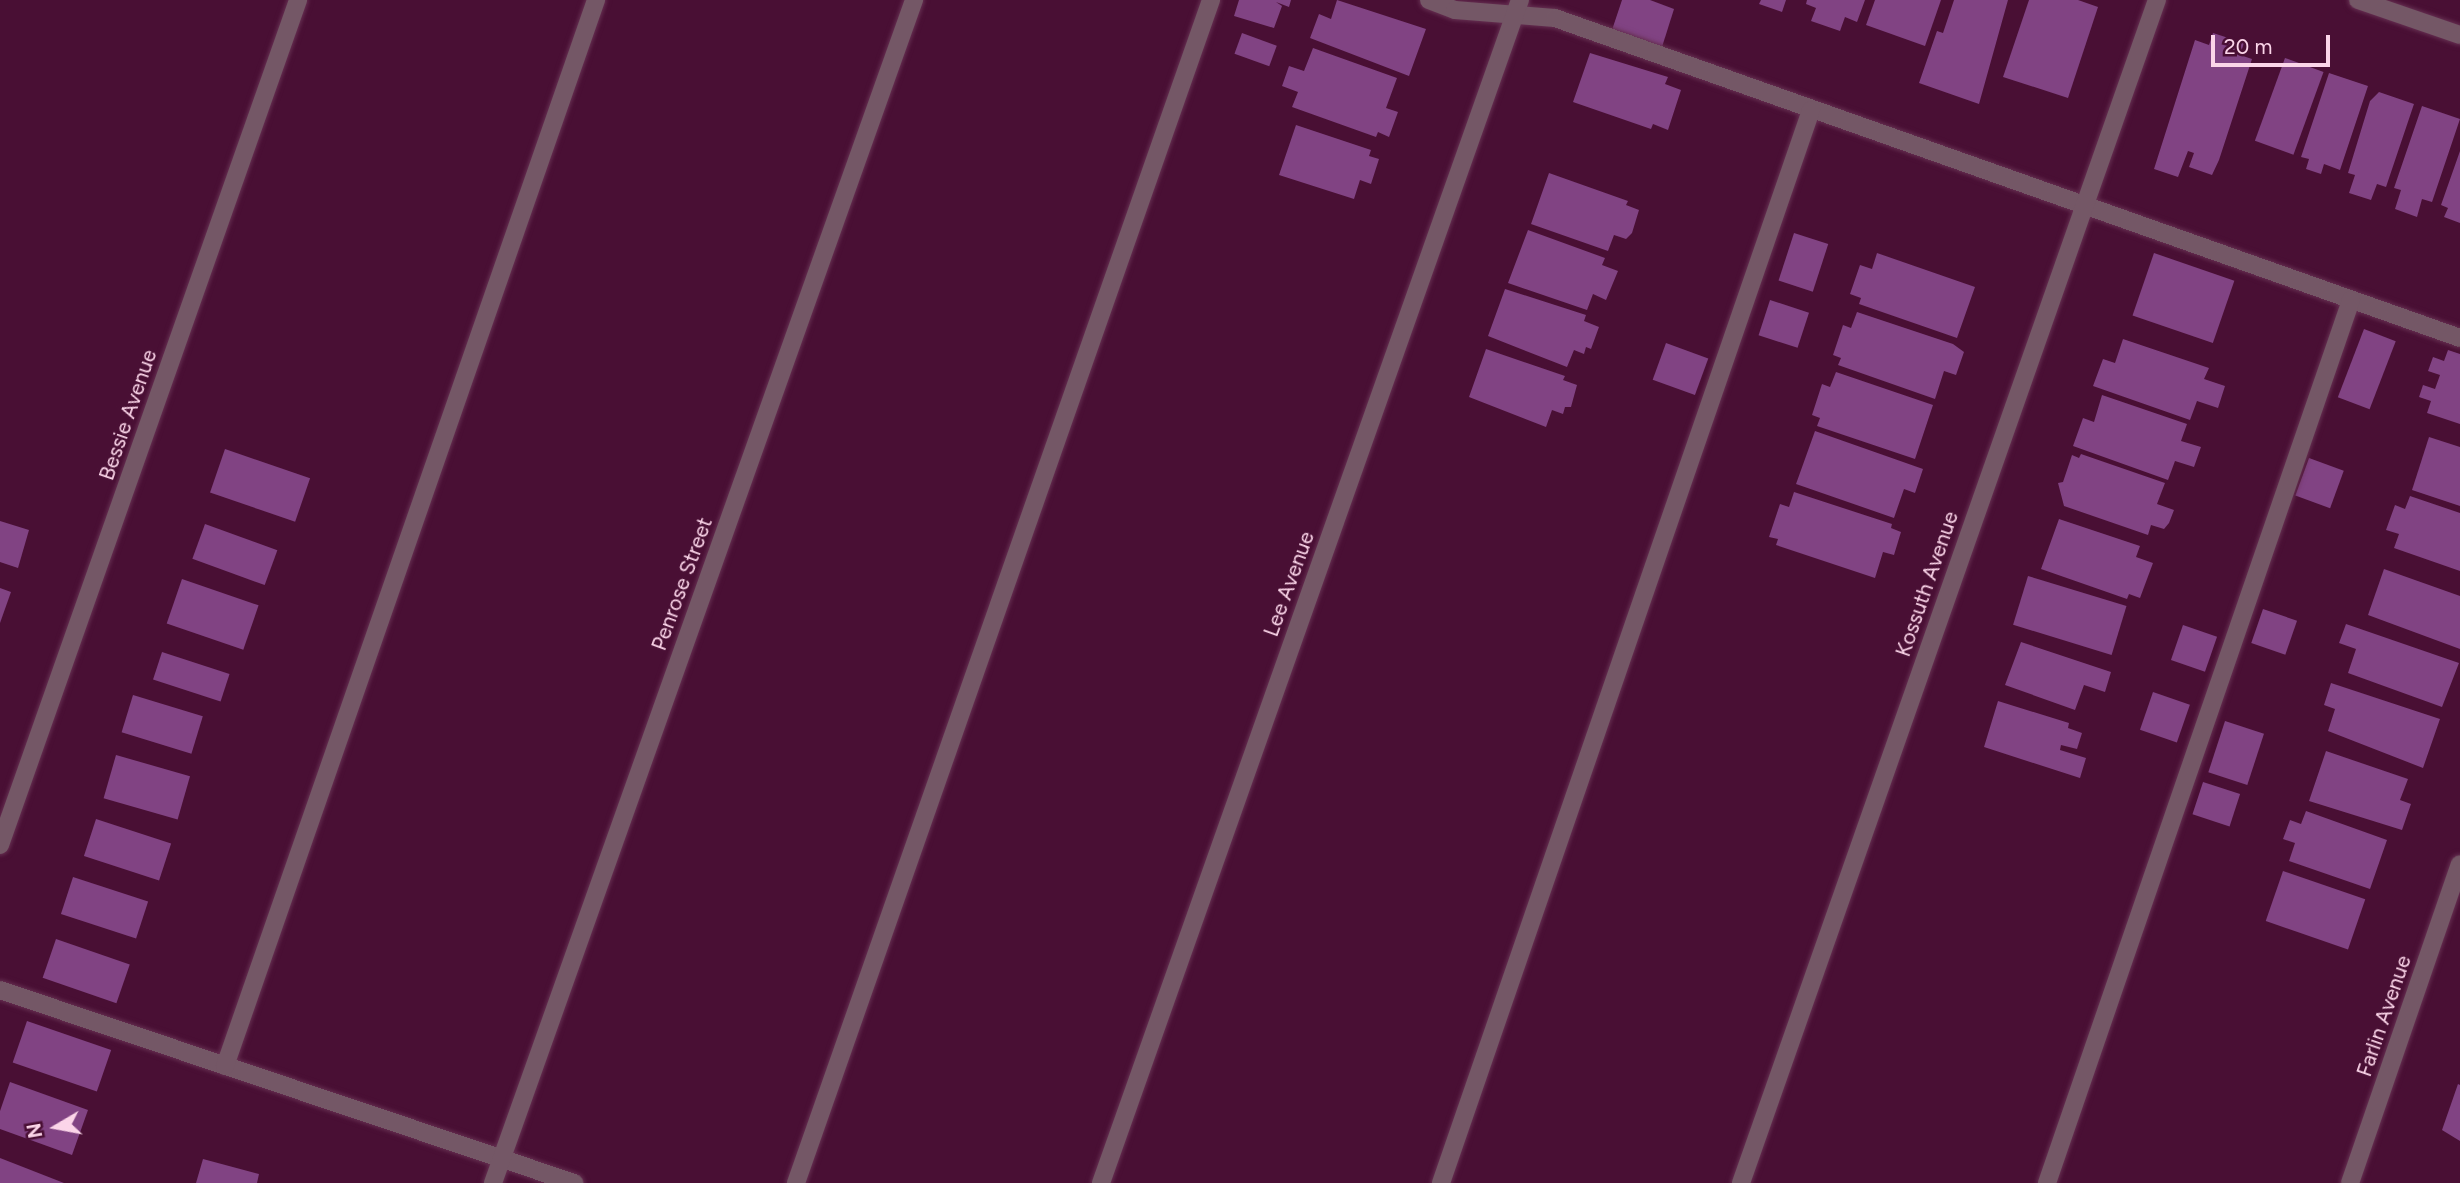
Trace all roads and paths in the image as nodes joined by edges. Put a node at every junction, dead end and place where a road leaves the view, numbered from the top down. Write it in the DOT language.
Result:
graph roads {
  1 [pos="298,0"];
  2 [pos="596,0"];
  3 [pos="914,0"];
  4 [pos="1211,0"];
  5 [pos="1429,0"];
  6 [pos="2157,0"];
  7 [pos="2358,0"];
  8 [pos="1517,8"];
  9 [pos="2460,35"];
  10 [pos="1811,110"];
  11 [pos="2083,208"];
  12 [pos="2351,300"];
  13 [pos="2460,338"];
  14 [pos="0,845"];
  15 [pos="2460,864"];
  16 [pos="0,990"];
  17 [pos="225,1066"];
  18 [pos="502,1159"];
  19 [pos="493,1183"];
  20 [pos="574,1183"];
  21 [pos="796,1183"];
  22 [pos="1101,1183"];
  23 [pos="1441,1183"];
  24 [pos="1741,1183"];
  25 [pos="2047,1183"];
  26 [pos="2350,1183"];
  1 -- 14 [label="street, Bessie Avenue"];
  2 -- 17 [label="street"];
  3 -- 18 [label="street, Penrose Street"];
  4 -- 21 [label="street"];
  5 -- 8 [label="street"];
  6 -- 11 [label="street, Kossuth Avenue"];
  7 -- 9 [label="street"];
  8 -- 10 [label="street"];
  8 -- 22 [label="street, Lee Avenue"];
  10 -- 11 [label="street"];
  10 -- 23 [label="street"];
  11 -- 12 [label="street"];
  11 -- 24 [label="street, Kossuth Avenue"];
  12 -- 13 [label="street"];
  12 -- 25 [label="street"];
  15 -- 26 [label="street, Farlin Avenue"];
  16 -- 17 [label="street"];
  17 -- 18 [label="street"];
  18 -- 19 [label="street, Penrose Street"];
  18 -- 20 [label="street"];
}
